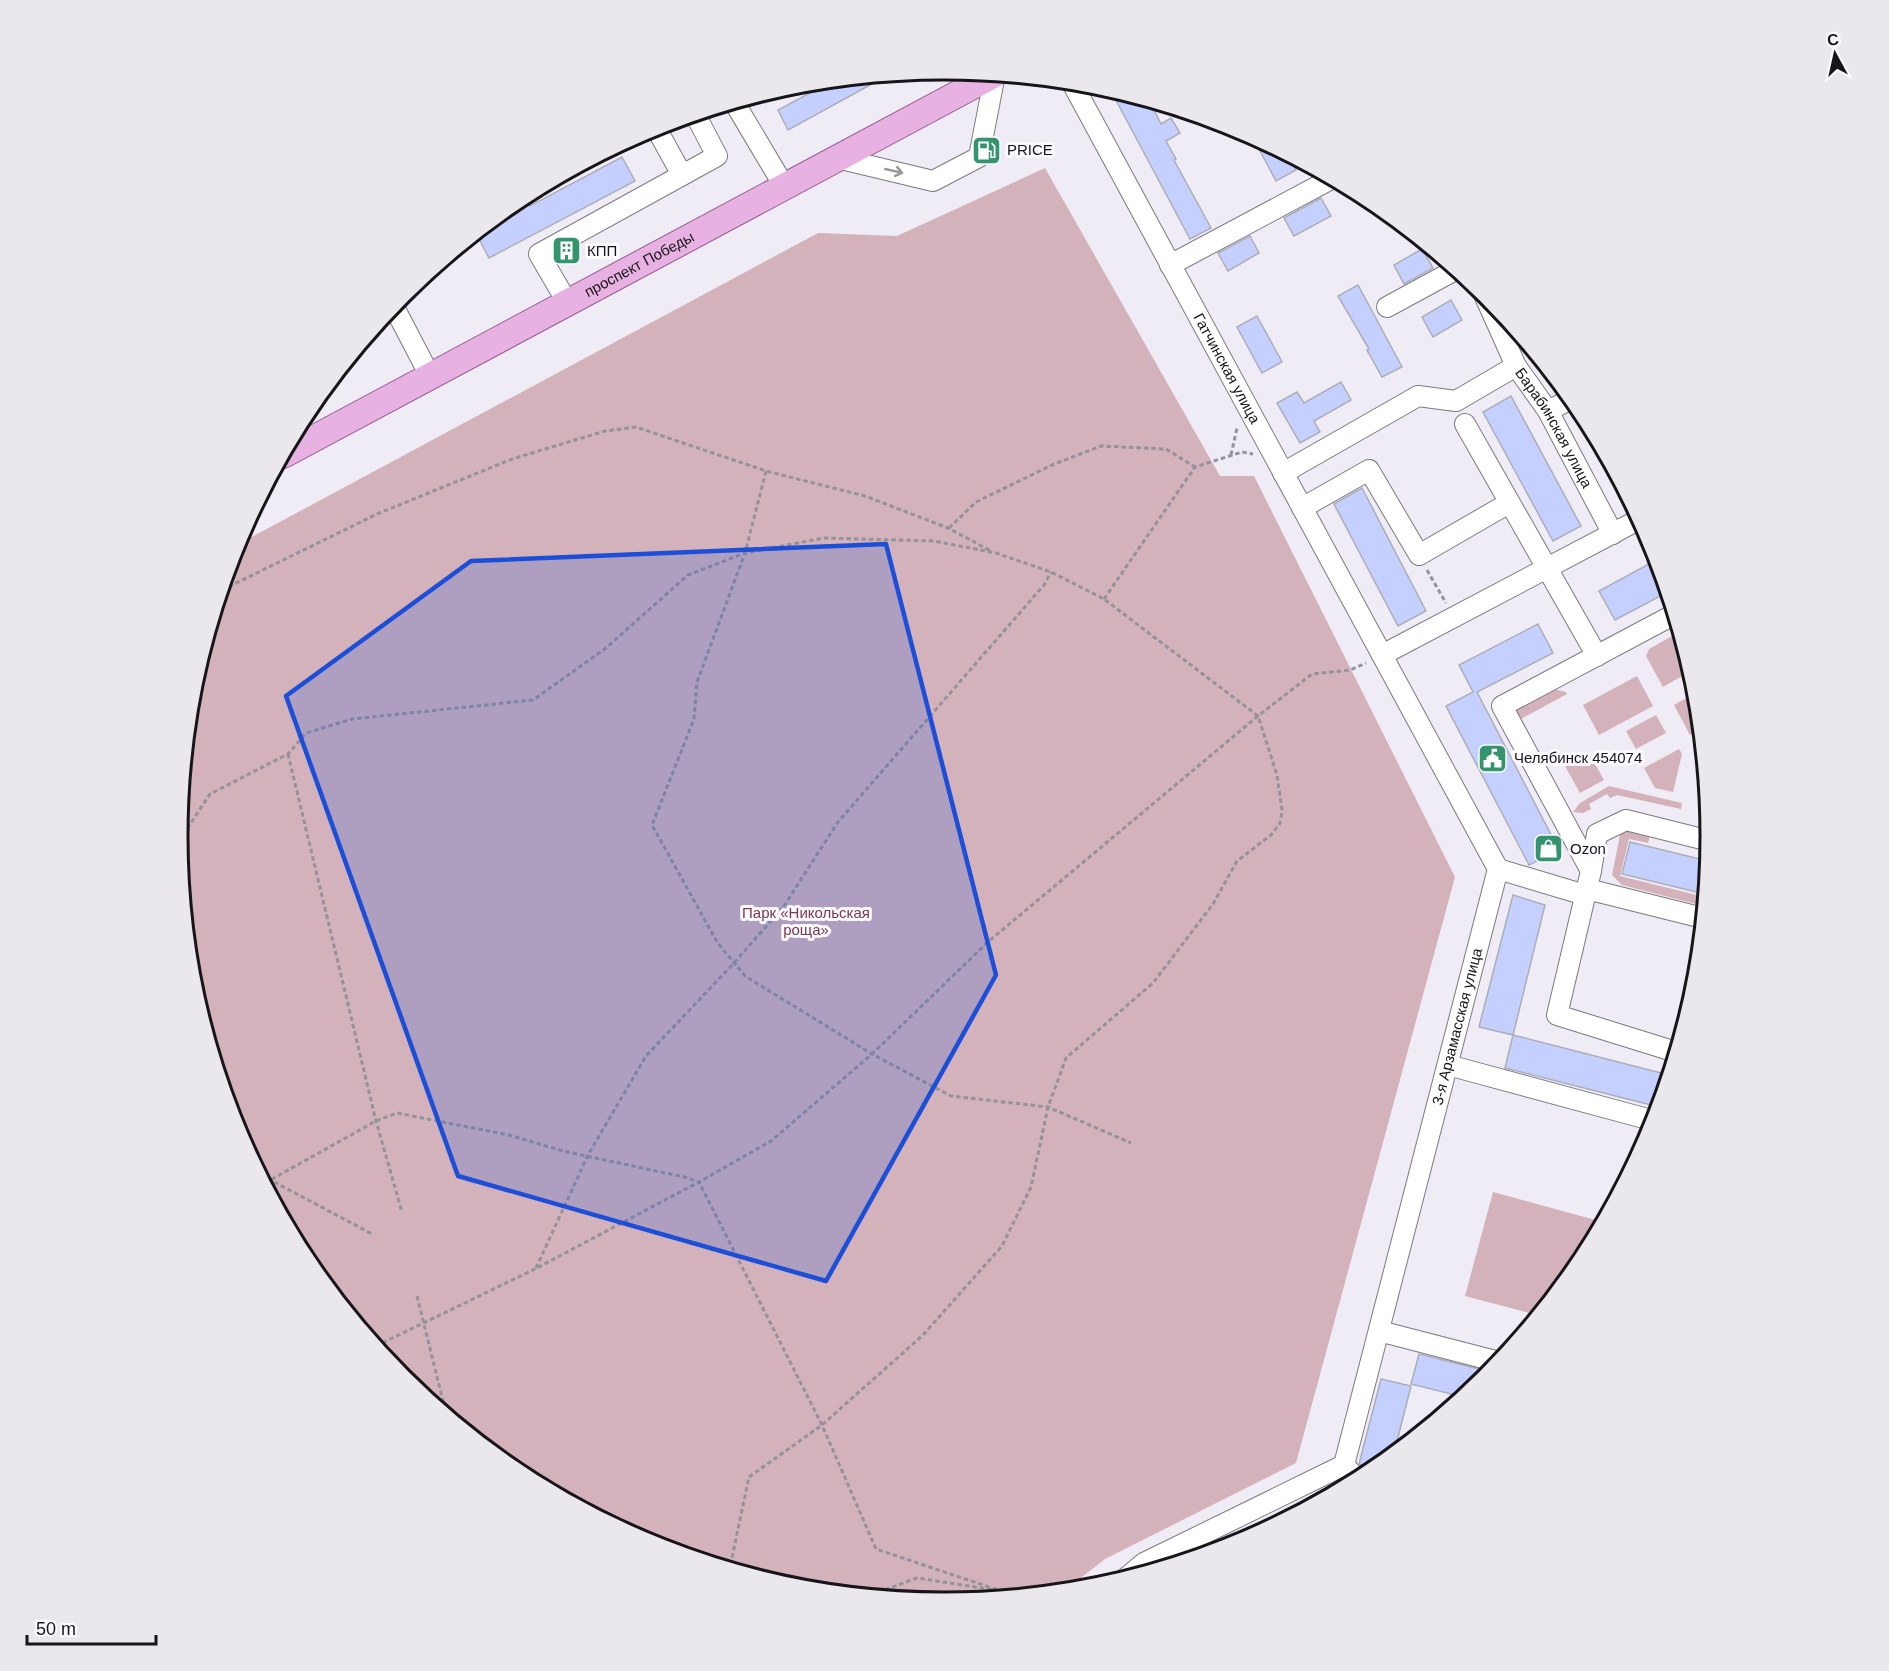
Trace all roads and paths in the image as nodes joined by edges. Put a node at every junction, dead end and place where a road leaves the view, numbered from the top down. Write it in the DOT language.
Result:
graph roads {
  1 [pos="982,81"];
  2 [pos="994,81"];
  3 [pos="1077,91"];
  4 [pos="738,108"];
  5 [pos="698,121"];
  6 [pos="660,135"];
  7 [pos="837,158"];
  8 [pos="682,175"];
  9 [pos="1325,183"];
  10 [pos="784,186"];
  11 [pos="1170,265"];
  12 [pos="1449,273"];
  13 [pos="567,302"];
  14 [pos="1387,307"];
  15 [pos="398,314"];
  16 [pos="1494,317"];
  17 [pos="1516,366"];
  18 [pos="430,376"];
  19 [pos="1564,403"];
  20 [pos="1548,411"];
  21 [pos="1465,424"];
  22 [pos="295,448"];
  23 [pos="1279,465"];
  24 [pos="1195,467"];
  25 [pos="766,471"];
  26 [pos="1509,503"];
  27 [pos="1302,508"];
  28 [pos="1633,523"];
  29 [pos="948,528"];
  30 [pos="1613,534"];
  31 [pos="745,553"];
  32 [pos="996,553"];
  33 [pos="1419,555"];
  34 [pos="1546,569"];
  35 [pos="1051,572"];
  36 [pos="231,585"];
  37 [pos="1104,599"];
  38 [pos="1454,618"];
  39 [pos="1668,618"];
  40 [pos="1382,655"];
  41 [pos="1597,656"];
  42 [pos="1258,716"];
  43 [pos="288,754"];
  44 [pos="188,826"];
  45 [pos="1700,838"];
  46 [pos="1498,869"];
  47 [pos="1588,885"];
  48 [pos="1696,916"];
  49 [pos="734,963"];
  50 [pos="1669,1050"];
  51 [pos="872,1054"];
  52 [pos="1448,1065"];
  53 [pos="1048,1107"];
  54 [pos="1645,1119"];
  55 [pos="376,1121"];
  56 [pos="1131,1143"];
  57 [pos="588,1155"];
  58 [pos="272,1181"];
  59 [pos="699,1182"];
  60 [pos="402,1212"];
  61 [pos="372,1234"];
  62 [pos="535,1269"];
  63 [pos="417,1296"];
  64 [pos="425,1323"];
  65 [pos="1379,1331"];
  66 [pos="384,1342"];
  67 [pos="1489,1359"];
  68 [pos="443,1401"];
  69 [pos="822,1425"];
  70 [pos="1344,1465"];
  71 [pos="1351,1472"];
  72 [pos="732,1561"];
  73 [pos="1140,1566"];
  74 [pos="887,1589"];
  75 [pos="992,1590"];
  76 [pos="997,1590"];
  1 -- 7 [label="main road, проспект Победы"];
  7 -- 2 [label="street, one-way"];
  3 -- 11 [label="street, Гатчинская улица"];
  4 -- 10 [label="street"];
  5 -- 8 [label="street"];
  6 -- 8 [label="street"];
  7 -- 10 [label="main road, проспект Победы"];
  8 -- 13 [label="street"];
  9 -- 11 [label="street"];
  10 -- 13 [label="main road, проспект Победы"];
  11 -- 23 [label="street, Гатчинская улица"];
  12 -- 14 [label="street"];
  13 -- 18 [label="main road, проспект Победы"];
  15 -- 18 [label="street"];
  16 -- 17 [label="street, Барабинская улица"];
  17 -- 20 [label="street, Барабинская улица"];
  17 -- 23 [label="street"];
  18 -- 22 [label="main road, проспект Победы"];
  19 -- 20 [label="street"];
  20 -- 30 [label="street, Барабинская улица"];
  21 -- 26 [label="street"];
  23 -- 24 [label="path"];
  23 -- 27 [label="street, Гатчинская улица"];
  24 -- 29 [label="path"];
  24 -- 37 [label="path"];
  25 -- 29 [label="path"];
  25 -- 31 [label="path"];
  25 -- 36 [label="path"];
  26 -- 33 [label="street"];
  26 -- 34 [label="street"];
  27 -- 33 [label="street"];
  27 -- 40 [label="street, Гатчинская улица"];
  28 -- 30 [label="street"];
  29 -- 32 [label="path"];
  30 -- 34 [label="street"];
  31 -- 32 [label="path"];
  31 -- 43 [label="path"];
  31 -- 49 [label="path"];
  32 -- 35 [label="path"];
  33 -- 38 [label="path"];
  34 -- 38 [label="street"];
  34 -- 41 [label="street"];
  35 -- 37 [label="path"];
  35 -- 49 [label="path"];
  37 -- 42 [label="path"];
  38 -- 40 [label="street"];
  39 -- 41 [label="street"];
  40 -- 42 [label="path"];
  40 -- 46 [label="street"];
  41 -- 47 [label="street"];
  42 -- 51 [label="path"];
  42 -- 53 [label="path"];
  43 -- 44 [label="path"];
  43 -- 55 [label="path"];
  45 -- 47 [label="street"];
  46 -- 47 [label="street"];
  46 -- 52 [label="street, 3-я Арзамасская улица"];
  47 -- 48 [label="street"];
  47 -- 50 [label="street"];
  49 -- 51 [label="path"];
  49 -- 57 [label="path"];
  51 -- 53 [label="path"];
  51 -- 59 [label="path"];
  52 -- 54 [label="street"];
  52 -- 65 [label="street, 3-я Арзамасская улица"];
  53 -- 56 [label="path"];
  53 -- 69 [label="path"];
  55 -- 57 [label="path"];
  55 -- 58 [label="path"];
  55 -- 60 [label="path"];
  57 -- 59 [label="path"];
  57 -- 62 [label="path"];
  58 -- 61 [label="path"];
  59 -- 62 [label="path"];
  59 -- 69 [label="path"];
  62 -- 64 [label="path"];
  63 -- 64 [label="path"];
  64 -- 66 [label="path"];
  64 -- 68 [label="path"];
  65 -- 67 [label="street"];
  65 -- 70 [label="street, 3-я Арзамасская улица"];
  69 -- 72 [label="path"];
  69 -- 76 [label="path"];
  70 -- 71 [label="street"];
  70 -- 73 [label="street"];
  74 -- 75 [label="path"];
}
